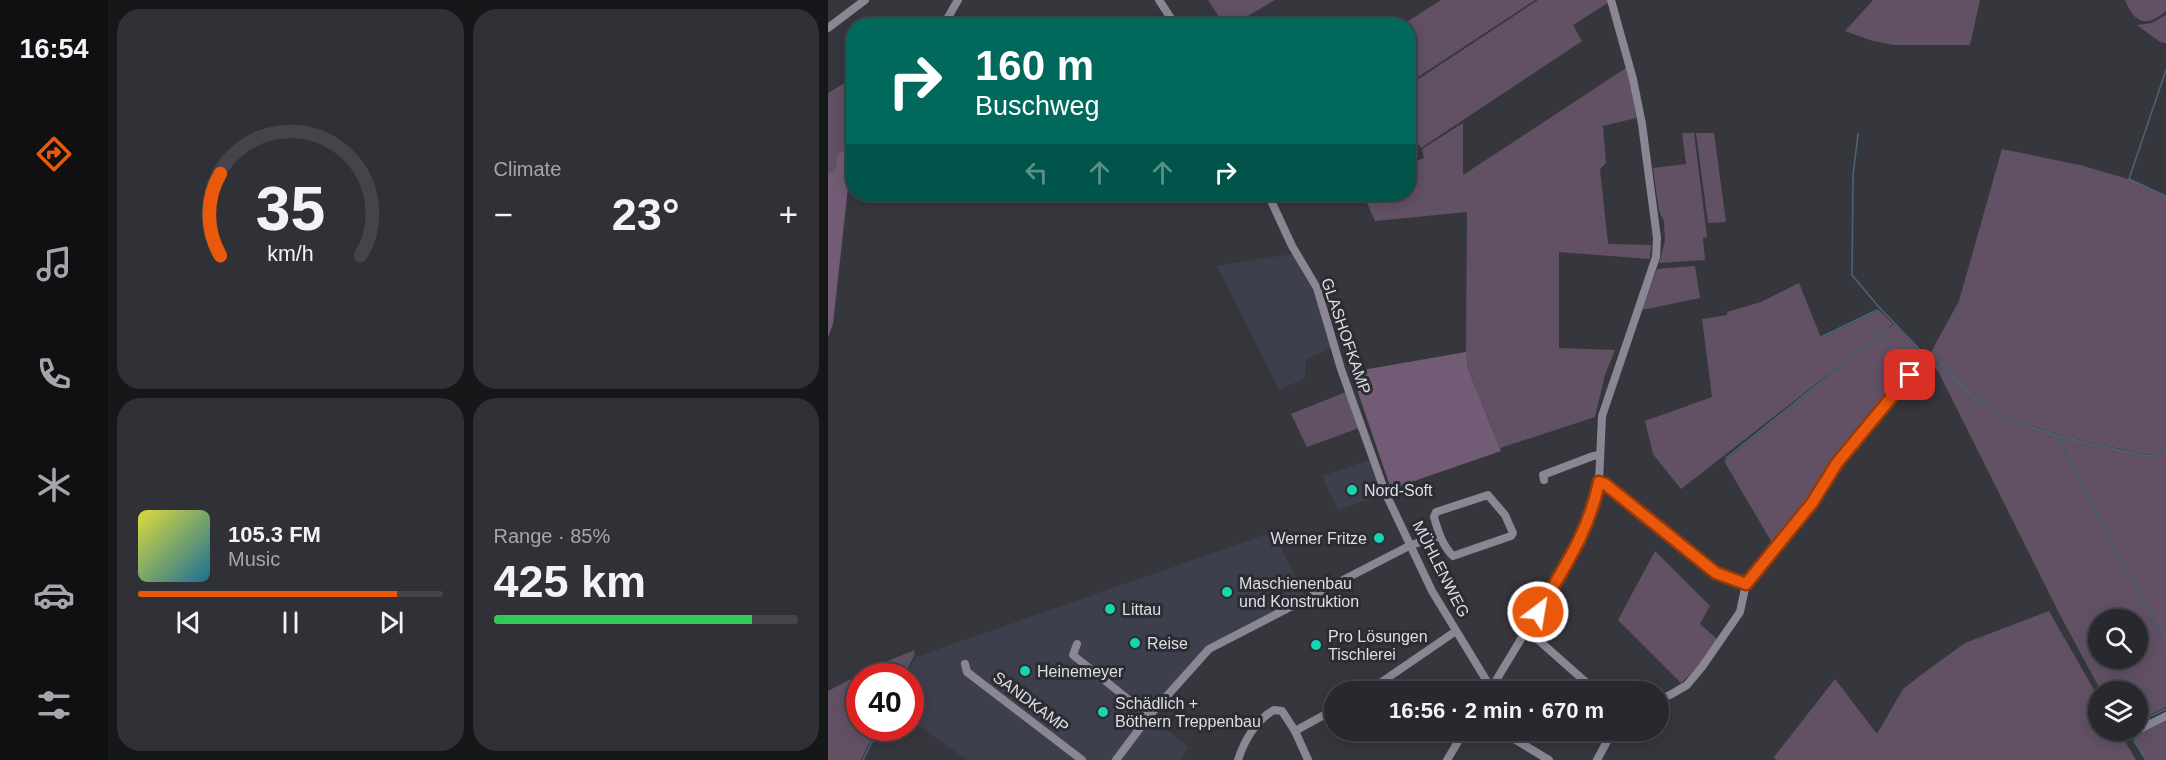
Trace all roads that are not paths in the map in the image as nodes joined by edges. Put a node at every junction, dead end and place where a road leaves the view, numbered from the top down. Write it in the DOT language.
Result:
graph roads {
  1 [pos="866,0"];
  2 [pos="958,0"];
  3 [pos="1159,0"];
  4 [pos="1611,0"];
  5 [pos="948,18"];
  6 [pos="1171,18"];
  7 [pos="828,28"];
  8 [pos="1271,201"];
  9 [pos="1924,358"];
  10 [pos="1600,455"];
  11 [pos="1544,480"];
  12 [pos="1599,482"];
  13 [pos="1385,492"];
  14 [pos="1440,536"];
  15 [pos="1411,545"];
  16 [pos="1746,584"];
  17 [pos="1527,630"];
  18 [pos="1456,631"];
  19 [pos="1077,644"];
  20 [pos="965,664"];
  21 [pos="1383,681"];
  22 [pos="1485,681"];
  23 [pos="1496,681"];
  24 [pos="1585,681"];
  25 [pos="1669,695"];
  26 [pos="1324,715"];
  27 [pos="1149,716"];
  28 [pos="2166,717"];
  29 [pos="2148,725"];
  30 [pos="1295,731"];
  31 [pos="1458,741"];
  32 [pos="1517,741"];
  33 [pos="1607,741"];
  34 [pos="1082,760"];
  35 [pos="1116,760"];
  36 [pos="1238,760"];
  37 [pos="1308,760"];
  38 [pos="1447,760"];
  39 [pos="1549,760"];
  40 [pos="1597,760"];
  1 -- 7 [label="street"];
  2 -- 5 [label="street"];
  3 -- 6 [label="street"];
  4 -- 10 [label="street"];
  8 -- 13 [label="street, GLASHOFKAMP"];
  9 -- 16 [label="street"];
  10 -- 11 [label="street"];
  10 -- 12 [label="street"];
  12 -- 16 [label="street"];
  12 -- 17 [label="street"];
  13 -- 15 [label="street, MÜHLENWEG"];
  14 -- 14 [label="street"];
  14 -- 15 [label="street"];
  15 -- 18 [label="street, MÜHLENWEG"];
  15 -- 27 [label="street"];
  16 -- 25 [label="street"];
  17 -- 23 [label="street"];
  17 -- 24 [label="street"];
  18 -- 21 [label="street"];
  18 -- 22 [label="street, MÜHLENWEG"];
  19 -- 27 [label="street"];
  20 -- 34 [label="street, SANDKAMP"];
  26 -- 30 [label="street"];
  27 -- 35 [label="street"];
  28 -- 29 [label="street"];
  30 -- 36 [label="street"];
  30 -- 37 [label="street"];
  31 -- 38 [label="street"];
  32 -- 39 [label="street"];
  33 -- 40 [label="street"];
}
